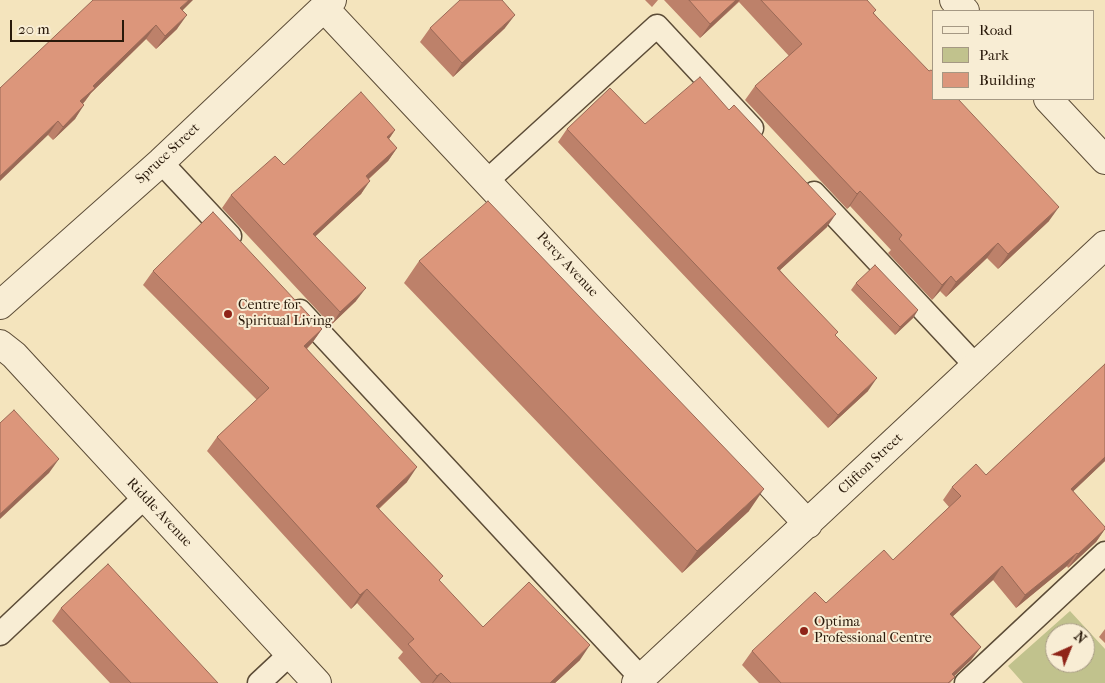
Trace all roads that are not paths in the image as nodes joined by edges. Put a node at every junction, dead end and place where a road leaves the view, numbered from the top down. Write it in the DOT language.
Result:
graph roads {
  1 [pos="954,0"];
  2 [pos="328,4"];
  3 [pos="964,10"];
  4 [pos="1049,100"];
  5 [pos="765,141"];
  6 [pos="1105,160"];
  7 [pos="161,162"];
  8 [pos="799,177"];
  9 [pos="488,180"];
  10 [pos="1105,245"];
  11 [pos="245,252"];
  12 [pos="286,296"];
  13 [pos="0,305"];
  14 [pos="0,344"];
  15 [pos="975,365"];
  16 [pos="145,497"];
  17 [pos="808,524"];
  18 [pos="1105,553"];
  19 [pos="0,634"];
  20 [pos="290,654"];
  21 [pos="638,680"];
  22 [pos="259,683"];
  23 [pos="317,683"];
  24 [pos="966,683"];
  1 -- 3 [label="street"];
  2 -- 7 [label="street, Spruce Street"];
  2 -- 9 [label="street, Percy Avenue"];
  4 -- 6 [label="street"];
  5 -- 9 [label="lane"];
  7 -- 11 [label="lane"];
  7 -- 13 [label="street, Spruce Street"];
  8 -- 15 [label="lane"];
  9 -- 17 [label="street, Percy Avenue"];
  10 -- 15 [label="street, Clifton Street"];
  12 -- 21 [label="lane"];
  14 -- 16 [label="street, Riddle Avenue"];
  15 -- 17 [label="street, Clifton Street"];
  16 -- 19 [label="lane"];
  16 -- 20 [label="street, Riddle Avenue"];
  17 -- 21 [label="street, Clifton Street"];
  18 -- 24 [label="lane"];
  20 -- 22 [label="lane"];
  20 -- 23 [label="street, Riddle Avenue"];
}
